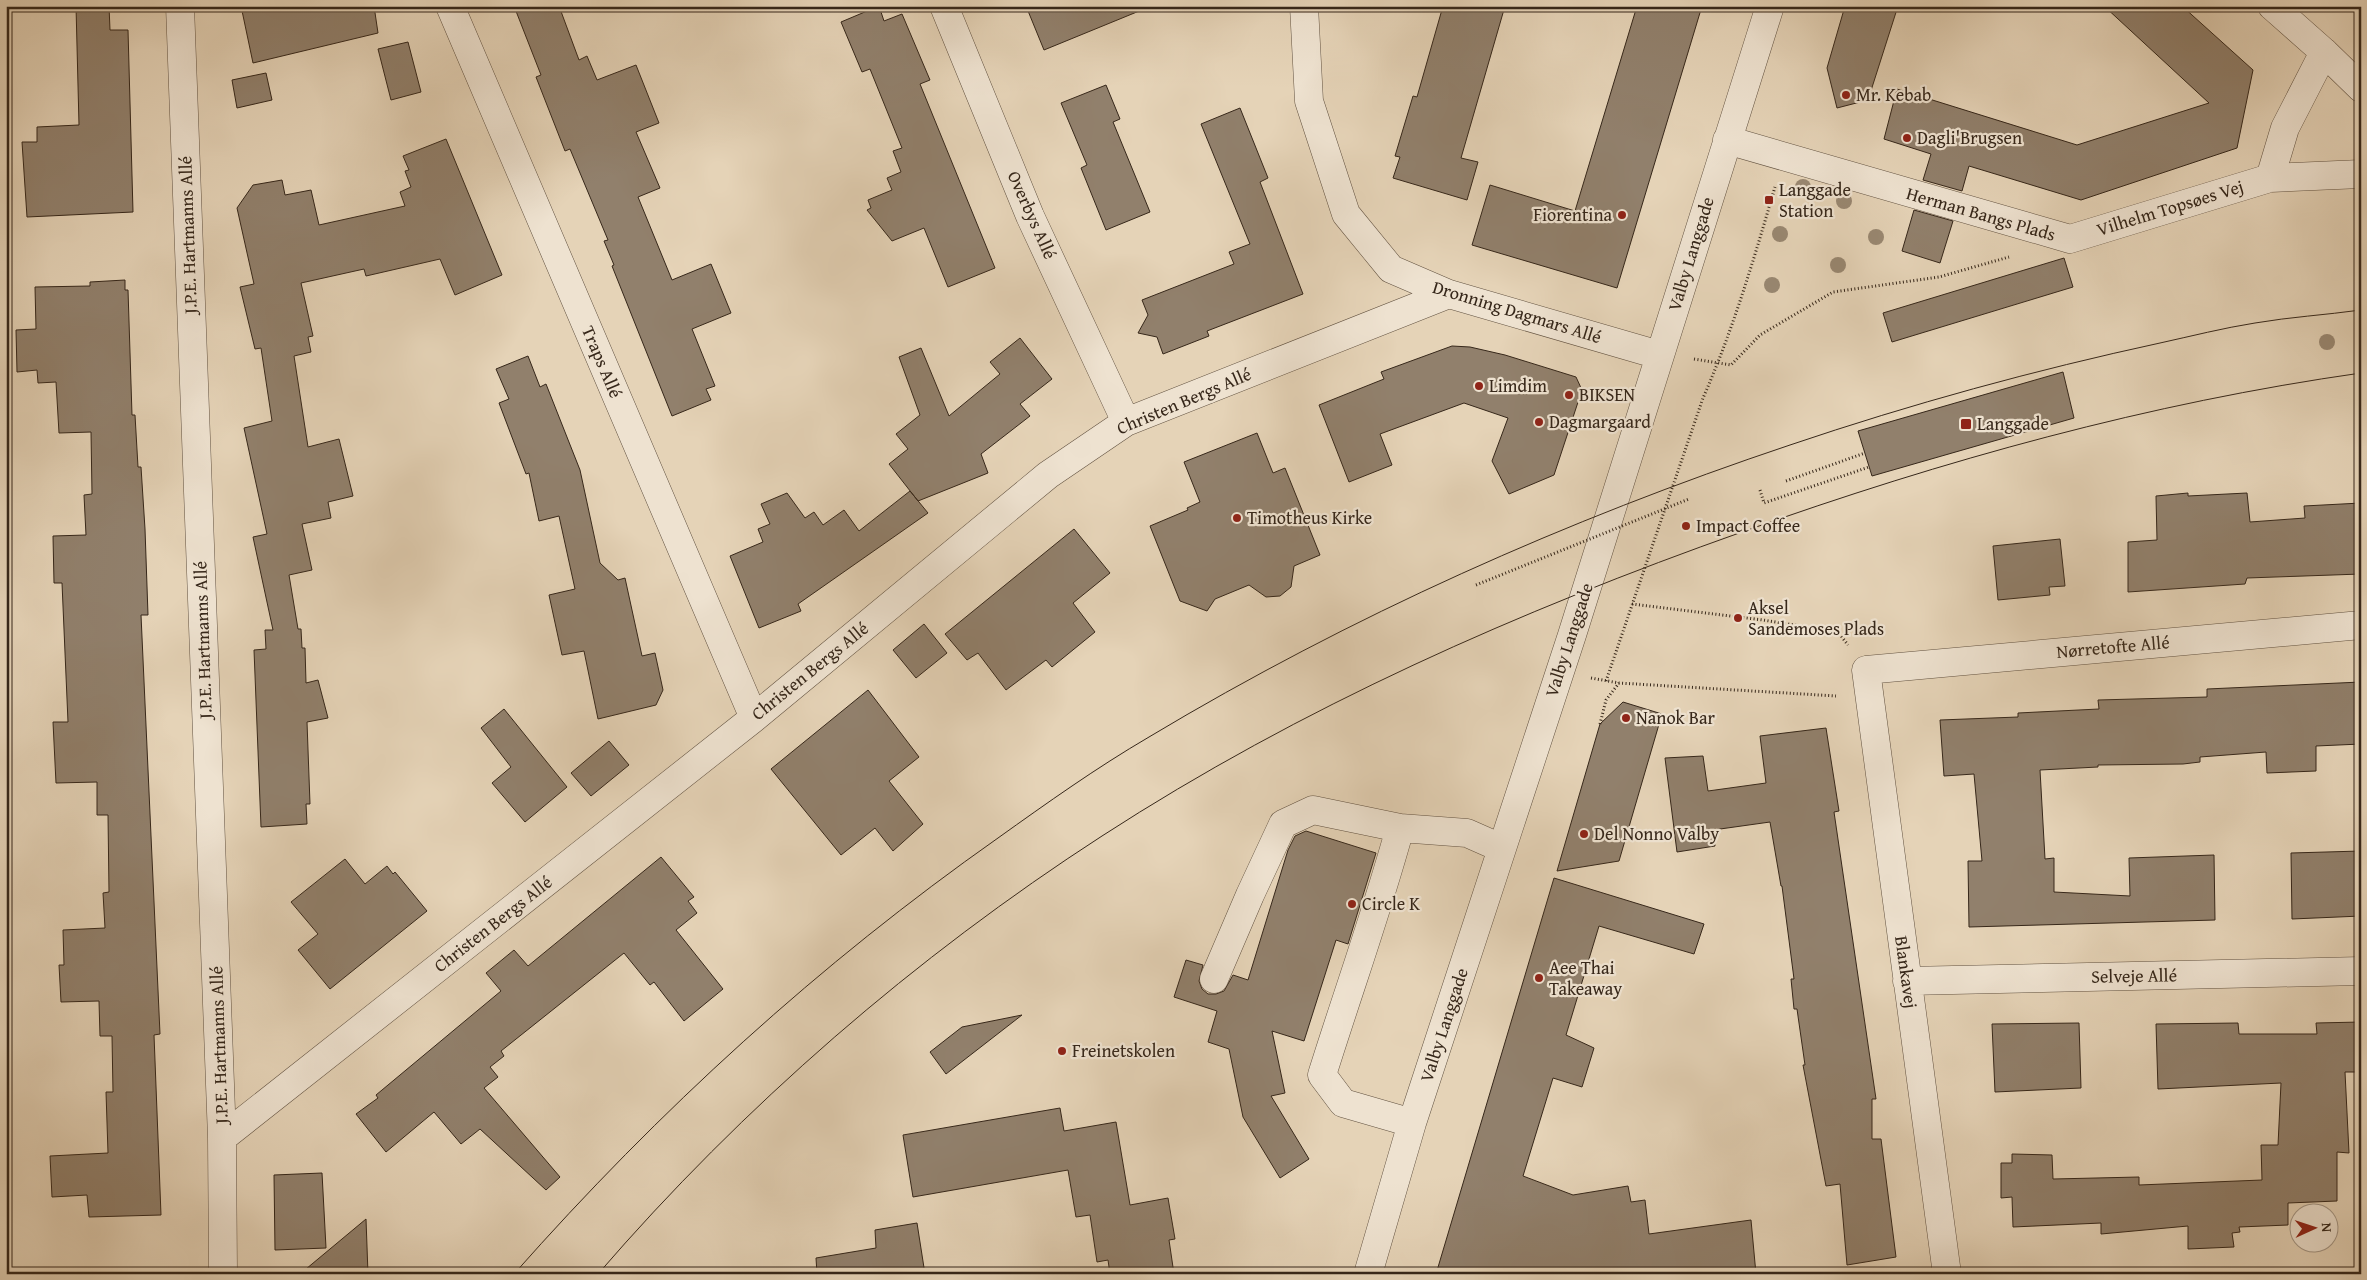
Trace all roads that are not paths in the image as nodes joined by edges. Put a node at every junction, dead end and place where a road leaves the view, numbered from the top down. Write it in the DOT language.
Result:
graph roads {
  1 [pos="180,6"];
  2 [pos="450,6"];
  3 [pos="944,6"];
  4 [pos="1304,6"];
  5 [pos="1770,6"];
  6 [pos="2272,6"];
  7 [pos="2324,52"];
  8 [pos="2361,88"];
  9 [pos="1727,140"];
  10 [pos="2361,174"];
  11 [pos="2270,178"];
  12 [pos="2070,239"];
  13 [pos="1449,294"];
  14 [pos="1659,355"];
  15 [pos="1126,422"];
  16 [pos="2361,625"];
  17 [pos="1866,670"];
  18 [pos="754,718"];
  19 [pos="1400,828"];
  20 [pos="1501,848"];
  21 [pos="2361,971"];
  22 [pos="1214,979"];
  23 [pos="1908,981"];
  24 [pos="1412,1123"];
  25 [pos="222,1138"];
  26 [pos="223,1274"];
  27 [pos="1368,1274"];
  28 [pos="1947,1274"];
  1 -- 25 [label="street, J.P.E. Hartmanns Allé"];
  2 -- 18 [label="street, Traps Allé"];
  3 -- 15 [label="street, Overbys Allé"];
  4 -- 13 [label="street, Dronning Dagmars Allé"];
  5 -- 9 [label="street, Valby Langgade"];
  6 -- 7 [label="street"];
  7 -- 8 [label="street"];
  7 -- 11 [label="street"];
  9 -- 12 [label="street, Herman Bangs Plads"];
  9 -- 14 [label="street, Valby Langgade"];
  10 -- 11 [label="street, Vilhelm Topsøes Vej"];
  11 -- 12 [label="street, Vilhelm Topsøes Vej"];
  13 -- 14 [label="street, Dronning Dagmars Allé"];
  13 -- 15 [label="street, Christen Bergs Allé"];
  14 -- 20 [label="street, Valby Langgade"];
  15 -- 18 [label="street, Christen Bergs Allé"];
  16 -- 17 [label="street, Nørretofte Allé"];
  17 -- 23 [label="street, Blankavej"];
  18 -- 25 [label="street, Christen Bergs Allé"];
  19 -- 20 [label="street"];
  19 -- 22 [label="street"];
  19 -- 24 [label="street"];
  20 -- 24 [label="street, Valby Langgade"];
  21 -- 23 [label="street, Selveje Allé"];
  23 -- 28 [label="street, Blankavej"];
  24 -- 27 [label="street, Valby Langgade"];
  25 -- 26 [label="street, J.P.E. Hartmanns Allé"];
}
